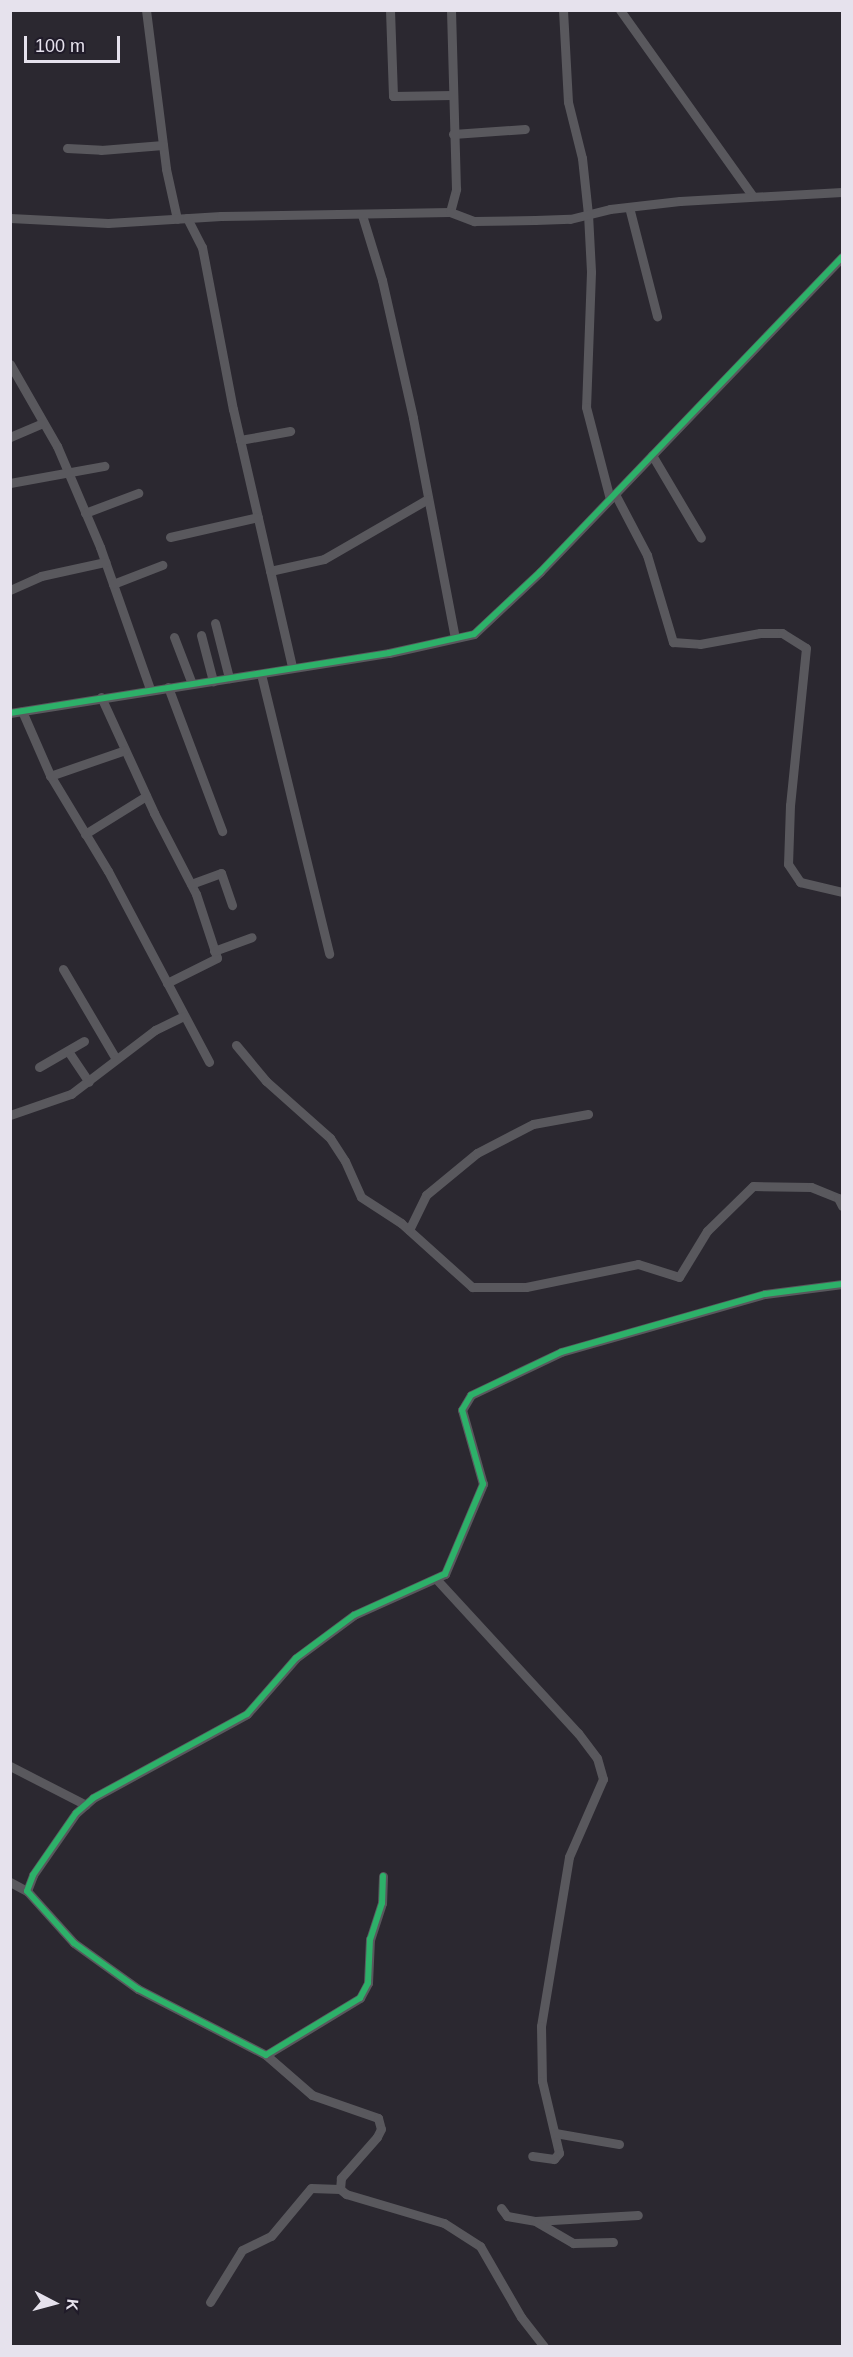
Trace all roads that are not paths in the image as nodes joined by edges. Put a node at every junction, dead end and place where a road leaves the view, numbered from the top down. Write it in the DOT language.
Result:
graph roads {
  1 [pos="146,10"];
  2 [pos="390,10"];
  3 [pos="451,10"];
  4 [pos="563,10"];
  5 [pos="620,10"];
  6 [pos="452,95"];
  7 [pos="525,129"];
  8 [pos="453,134"];
  9 [pos="163,145"];
  10 [pos="67,148"];
  11 [pos="843,192"];
  12 [pos="752,195"];
  13 [pos="629,207"];
  14 [pos="450,212"];
  15 [pos="588,214"];
  16 [pos="362,215"];
  17 [pos="10,218"];
  18 [pos="187,218"];
  19 [pos="177,219"];
  20 [pos="843,257"];
  21 [pos="657,316"];
  22 [pos="12,372"];
  23 [pos="43,423"];
  24 [pos="290,432"];
  25 [pos="10,437"];
  26 [pos="240,441"];
  27 [pos="652,455"];
  28 [pos="104,466"];
  29 [pos="67,471"];
  30 [pos="10,483"];
  31 [pos="138,493"];
  32 [pos="612,497"];
  33 [pos="428,500"];
  34 [pos="85,513"];
  35 [pos="258,517"];
  36 [pos="170,537"];
  37 [pos="701,538"];
  38 [pos="105,562"];
  39 [pos="162,565"];
  40 [pos="270,571"];
  41 [pos="113,584"];
  42 [pos="10,590"];
  43 [pos="215,623"];
  44 [pos="201,635"];
  45 [pos="174,636"];
  46 [pos="455,638"];
  47 [pos="292,667"];
  48 [pos="261,674"];
  49 [pos="229,678"];
  50 [pos="213,681"];
  51 [pos="192,684"];
  52 [pos="168,687"];
  53 [pos="150,689"];
  54 [pos="101,697"];
  55 [pos="22,711"];
  56 [pos="10,713"];
  57 [pos="125,750"];
  58 [pos="50,776"];
  59 [pos="146,796"];
  60 [pos="222,831"];
  61 [pos="86,834"];
  62 [pos="191,884"];
  63 [pos="843,892"];
  64 [pos="232,905"];
  65 [pos="252,937"];
  66 [pos="214,951"];
  67 [pos="329,954"];
  68 [pos="63,969"];
  69 [pos="167,983"];
  70 [pos="184,1016"];
  71 [pos="84,1041"];
  72 [pos="236,1045"];
  73 [pos="68,1051"];
  74 [pos="116,1059"];
  75 [pos="208,1062"];
  76 [pos="39,1067"];
  77 [pos="89,1082"];
  78 [pos="10,1114"];
  79 [pos="588,1114"];
  80 [pos="843,1206"];
  81 [pos="409,1230"];
  82 [pos="843,1284"];
  83 [pos="438,1581"];
  84 [pos="10,1766"];
  85 [pos="86,1805"];
  86 [pos="383,1876"];
  87 [pos="10,1882"];
  88 [pos="27,1891"];
  89 [pos="266,2055"];
  90 [pos="555,2133"];
  91 [pos="619,2144"];
  92 [pos="531,2156"];
  93 [pos="340,2189"];
  94 [pos="501,2208"];
  95 [pos="638,2215"];
  96 [pos="535,2221"];
  97 [pos="613,2242"];
  98 [pos="210,2302"];
  99 [pos="544,2346"];
  1 -- 9 [label="street"];
  2 -- 6 [label="street"];
  3 -- 6 [label="street"];
  4 -- 15 [label="street"];
  5 -- 12 [label="street"];
  6 -- 8 [label="street"];
  7 -- 8 [label="street"];
  8 -- 14 [label="street"];
  9 -- 10 [label="street"];
  9 -- 19 [label="street"];
  11 -- 12 [label="street"];
  12 -- 13 [label="street"];
  13 -- 15 [label="street"];
  13 -- 21 [label="street"];
  14 -- 15 [label="street"];
  14 -- 16 [label="street"];
  15 -- 32 [label="street"];
  16 -- 18 [label="street"];
  16 -- 33 [label="street"];
  17 -- 19 [label="street"];
  18 -- 19 [label="street"];
  18 -- 26 [label="street"];
  20 -- 27 [label="street"];
  22 -- 23 [label="street"];
  23 -- 25 [label="street"];
  23 -- 29 [label="street"];
  24 -- 26 [label="street"];
  26 -- 35 [label="street"];
  27 -- 32 [label="street"];
  27 -- 37 [label="street"];
  28 -- 29 [label="street"];
  29 -- 30 [label="street"];
  29 -- 34 [label="street"];
  31 -- 34 [label="street"];
  32 -- 46 [label="street"];
  32 -- 63 [label="street"];
  33 -- 40 [label="street"];
  33 -- 46 [label="street"];
  34 -- 38 [label="street"];
  35 -- 36 [label="street"];
  35 -- 40 [label="street"];
  38 -- 41 [label="street"];
  38 -- 42 [label="street"];
  39 -- 41 [label="street"];
  40 -- 47 [label="street"];
  41 -- 53 [label="street"];
  43 -- 49 [label="street"];
  44 -- 50 [label="street"];
  45 -- 51 [label="street"];
  46 -- 47 [label="street"];
  47 -- 48 [label="street"];
  48 -- 49 [label="street"];
  48 -- 67 [label="street"];
  49 -- 50 [label="street"];
  50 -- 51 [label="street"];
  51 -- 52 [label="street"];
  52 -- 53 [label="street"];
  52 -- 60 [label="street"];
  53 -- 54 [label="street"];
  54 -- 55 [label="street"];
  54 -- 57 [label="street"];
  55 -- 56 [label="street"];
  55 -- 58 [label="street"];
  57 -- 58 [label="street"];
  57 -- 59 [label="street"];
  58 -- 61 [label="street"];
  59 -- 61 [label="street"];
  59 -- 62 [label="street"];
  61 -- 69 [label="street"];
  62 -- 64 [label="street"];
  62 -- 66 [label="street"];
  65 -- 66 [label="street"];
  66 -- 69 [label="street"];
  68 -- 74 [label="street"];
  69 -- 70 [label="street"];
  70 -- 74 [label="street"];
  70 -- 75 [label="street"];
  71 -- 73 [label="street"];
  72 -- 81 [label="street"];
  73 -- 76 [label="street"];
  73 -- 77 [label="street"];
  74 -- 77 [label="street"];
  77 -- 78 [label="street"];
  79 -- 81 [label="street"];
  80 -- 81 [label="street"];
  82 -- 83 [label="street"];
  83 -- 85 [label="street"];
  83 -- 90 [label="street"];
  84 -- 85 [label="street"];
  85 -- 88 [label="street"];
  86 -- 89 [label="street"];
  87 -- 88 [label="street"];
  88 -- 89 [label="street"];
  89 -- 93 [label="street"];
  90 -- 91 [label="street"];
  90 -- 92 [label="street"];
  93 -- 98 [label="street"];
  93 -- 99 [label="street"];
  94 -- 96 [label="street"];
  95 -- 96 [label="street"];
  96 -- 97 [label="street"];
}
